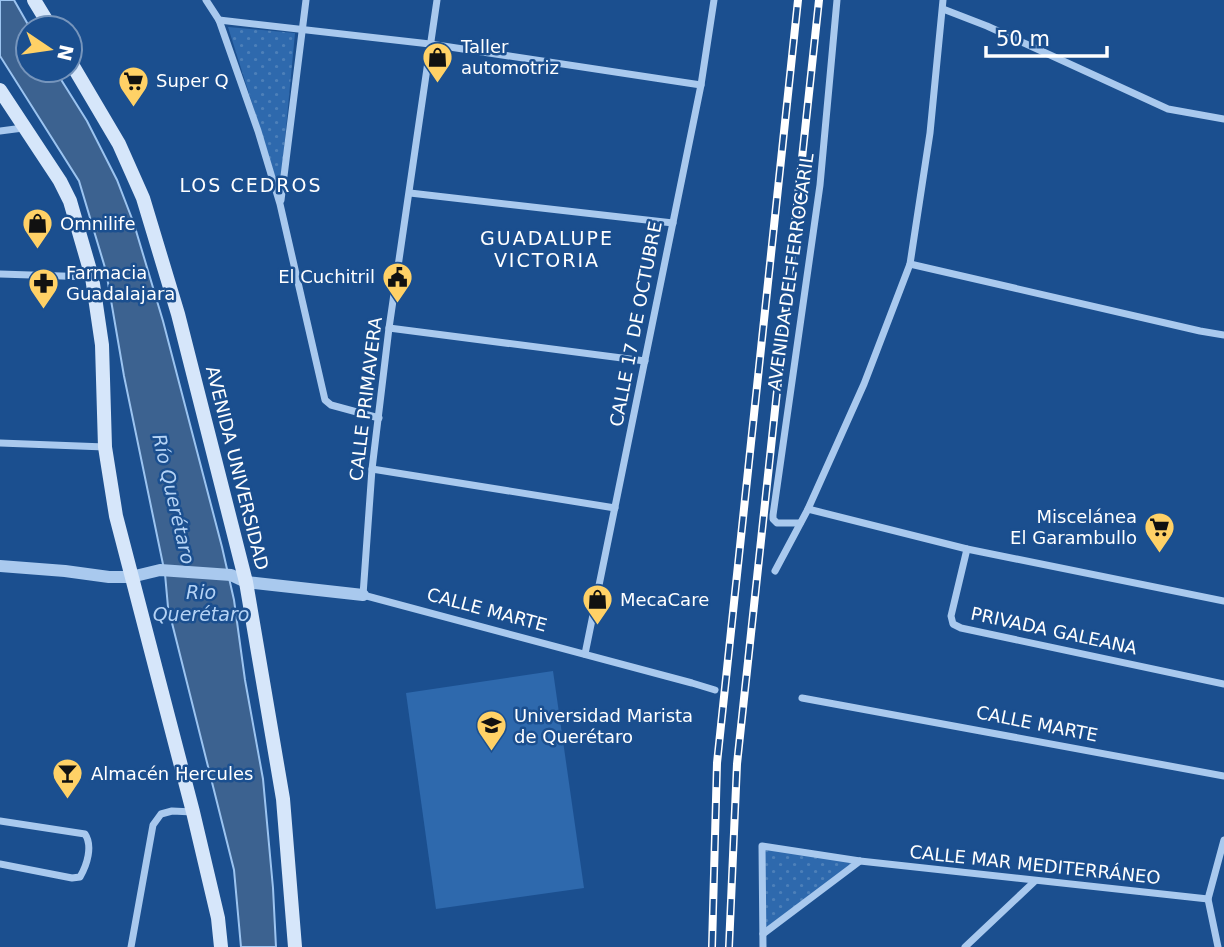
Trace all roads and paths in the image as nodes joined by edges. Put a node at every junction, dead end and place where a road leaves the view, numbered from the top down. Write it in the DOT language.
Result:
graph roads {
  1 [pos="206,0"];
  2 [pos="306,0"];
  3 [pos="437,0"];
  4 [pos="714,0"];
  5 [pos="837,0"];
  6 [pos="943,4"];
  7 [pos="219,20"];
  8 [pos="302,28"];
  9 [pos="430,44"];
  10 [pos="84,84"];
  11 [pos="701,85"];
  12 [pos="0,90"];
  13 [pos="1224,119"];
  14 [pos="25,128"];
  15 [pos="0,131"];
  16 [pos="410,193"];
  17 [pos="281,204"];
  18 [pos="673,223"];
  19 [pos="910,264"];
  20 [pos="0,274"];
  21 [pos="92,277"];
  22 [pos="389,328"];
  23 [pos="1224,335"];
  24 [pos="645,361"];
  25 [pos="379,418"];
  26 [pos="0,443"];
  27 [pos="105,447"];
  28 [pos="372,469"];
  29 [pos="615,508"];
  30 [pos="808,509"];
  31 [pos="800,523"];
  32 [pos="967,550"];
  33 [pos="0,566"];
  34 [pos="775,571"];
  35 [pos="131,577"];
  36 [pos="246,582"];
  37 [pos="363,595"];
  38 [pos="1224,601"];
  39 [pos="585,654"];
  40 [pos="1224,684"];
  41 [pos="715,690"];
  42 [pos="802,698"];
  43 [pos="1224,776"];
  44 [pos="193,812"];
  45 [pos="0,821"];
  46 [pos="1224,840"];
  47 [pos="860,861"];
  48 [pos="0,864"];
  49 [pos="1035,881"];
  50 [pos="1208,900"];
  51 [pos="763,934"];
  52 [pos="131,947"];
  53 [pos="221,947"];
  54 [pos="295,947"];
  55 [pos="763,947"];
  56 [pos="965,947"];
  57 [pos="1217,947"];
  1 -- 7 [label="street"];
  2 -- 8 [label="street"];
  3 -- 9 [label="street, CALLE PRIMAVERA"];
  4 -- 11 [label="street, CALLE 17 DE OCTUBRE"];
  5 -- 31 [label="street, AVENIDA DEL FERROCARIL"];
  6 -- 13 [label="street"];
  6 -- 19 [label="street"];
  7 -- 8 [label="street"];
  7 -- 17 [label="street"];
  8 -- 9 [label="street"];
  8 -- 17 [label="street"];
  9 -- 11 [label="street"];
  9 -- 16 [label="street, CALLE PRIMAVERA"];
  10 -- 36 [label="main road, AVENIDA UNIVERSIDAD"];
  11 -- 18 [label="street, CALLE 17 DE OCTUBRE"];
  12 -- 14 [label="main road"];
  14 -- 15 [label="street"];
  14 -- 21 [label="main road"];
  16 -- 18 [label="street"];
  16 -- 22 [label="street, CALLE PRIMAVERA"];
  17 -- 25 [label="street"];
  18 -- 24 [label="street, CALLE 17 DE OCTUBRE"];
  19 -- 23 [label="street"];
  19 -- 30 [label="street"];
  20 -- 21 [label="street"];
  21 -- 27 [label="main road"];
  22 -- 24 [label="street"];
  22 -- 25 [label="street, CALLE PRIMAVERA"];
  24 -- 29 [label="street, CALLE 17 DE OCTUBRE"];
  25 -- 28 [label="street, CALLE PRIMAVERA"];
  26 -- 27 [label="street"];
  27 -- 35 [label="main road"];
  28 -- 29 [label="street"];
  28 -- 37 [label="street, CALLE PRIMAVERA"];
  29 -- 39 [label="street, CALLE 17 DE OCTUBRE"];
  30 -- 31 [label="street"];
  30 -- 32 [label="street"];
  31 -- 34 [label="street"];
  32 -- 38 [label="street"];
  32 -- 40 [label="street, PRIVADA GALEANA"];
  33 -- 35 [label="street"];
  35 -- 36 [label="street, CALLE MARTE"];
  35 -- 44 [label="main road"];
  36 -- 37 [label="street, CALLE MARTE"];
  36 -- 54 [label="main road, AVENIDA UNIVERSIDAD"];
  37 -- 39 [label="street, CALLE MARTE"];
  39 -- 41 [label="street, CALLE MARTE"];
  42 -- 43 [label="street, CALLE MARTE"];
  44 -- 52 [label="street"];
  44 -- 53 [label="main road"];
  45 -- 48 [label="street"];
  46 -- 50 [label="street"];
  47 -- 49 [label="street, CALLE MAR MEDITERRÁNEO"];
  47 -- 51 [label="street"];
  47 -- 51 [label="street, CALLE MAR MEDITERRÁNEO"];
  49 -- 50 [label="street, CALLE MAR MEDITERRÁNEO"];
  49 -- 56 [label="street"];
  50 -- 57 [label="street"];
  51 -- 55 [label="street, CALLE MAR MEDITERRÁNEO"];
}
